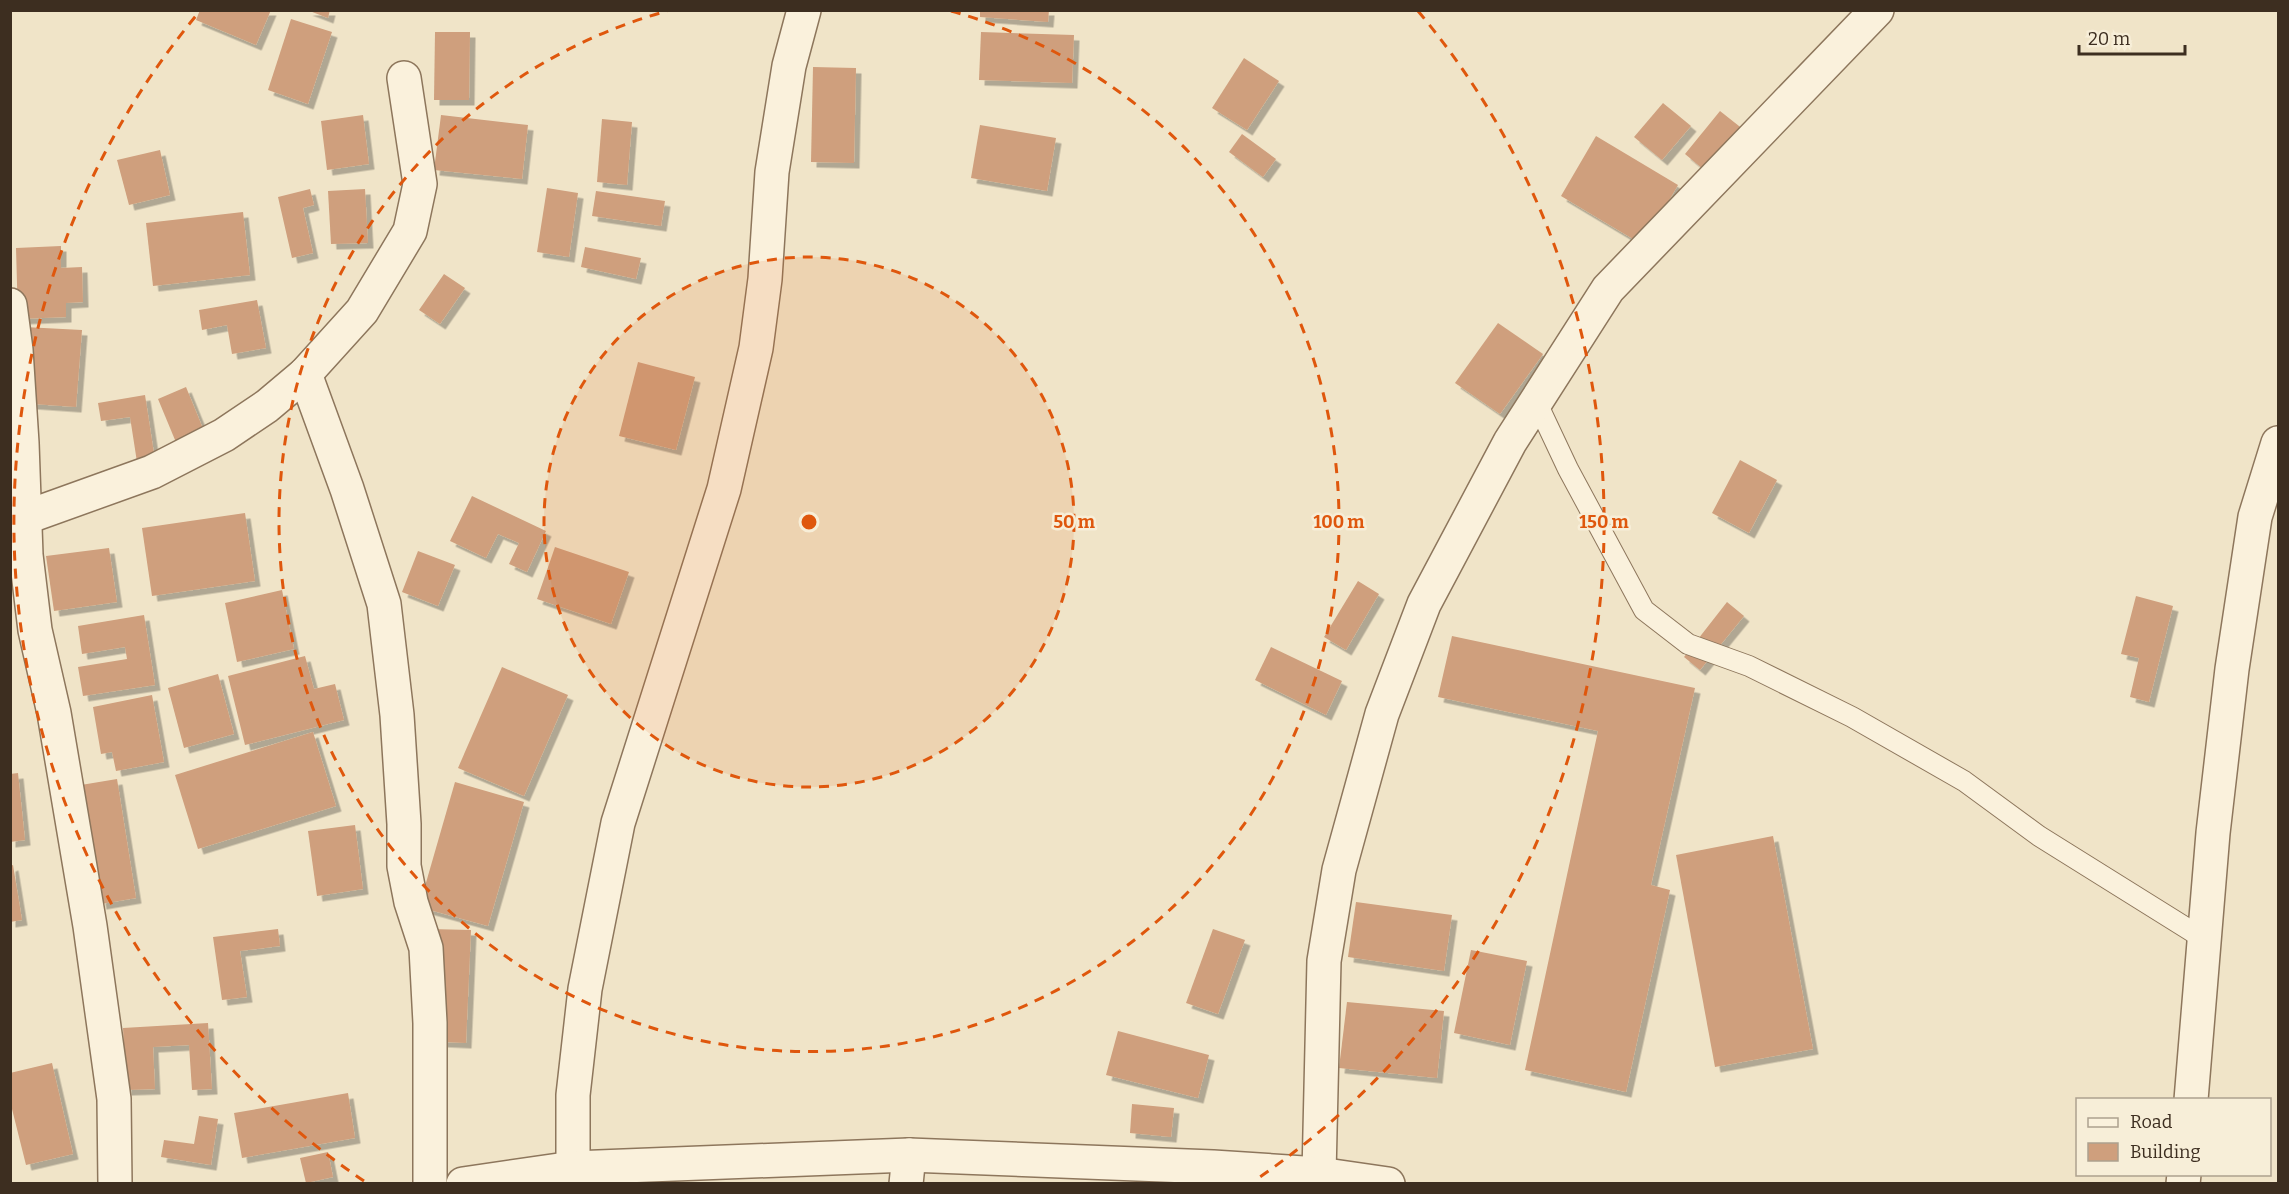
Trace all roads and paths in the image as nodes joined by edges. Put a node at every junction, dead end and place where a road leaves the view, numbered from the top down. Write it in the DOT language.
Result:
graph roads {
  1 [pos="804,10"];
  2 [pos="1877,10"];
  3 [pos="404,78"];
  4 [pos="10,305"];
  5 [pos="305,374"];
  6 [pos="1536,401"];
  7 [pos="2278,443"];
  8 [pos="19,499"];
  9 [pos="2204,939"];
  10 [pos="2190,1098"];
  11 [pos="573,1168"];
  12 [pos="907,1169"];
  13 [pos="1319,1174"];
  14 [pos="1212,1175"];
  15 [pos="115,1184"];
  16 [pos="430,1184"];
  17 [pos="463,1184"];
  18 [pos="1388,1184"];
  1 -- 11 [label="street"];
  2 -- 6 [label="street"];
  3 -- 5 [label="street"];
  4 -- 8 [label="street"];
  5 -- 8 [label="street"];
  5 -- 16 [label="street"];
  6 -- 9 [label="lane"];
  6 -- 13 [label="street"];
  7 -- 9 [label="street"];
  8 -- 15 [label="street"];
  9 -- 10 [label="street"];
  11 -- 12 [label="street"];
  11 -- 17 [label="street"];
  12 -- 14 [label="street"];
  13 -- 14 [label="street"];
  13 -- 18 [label="street"];
}
